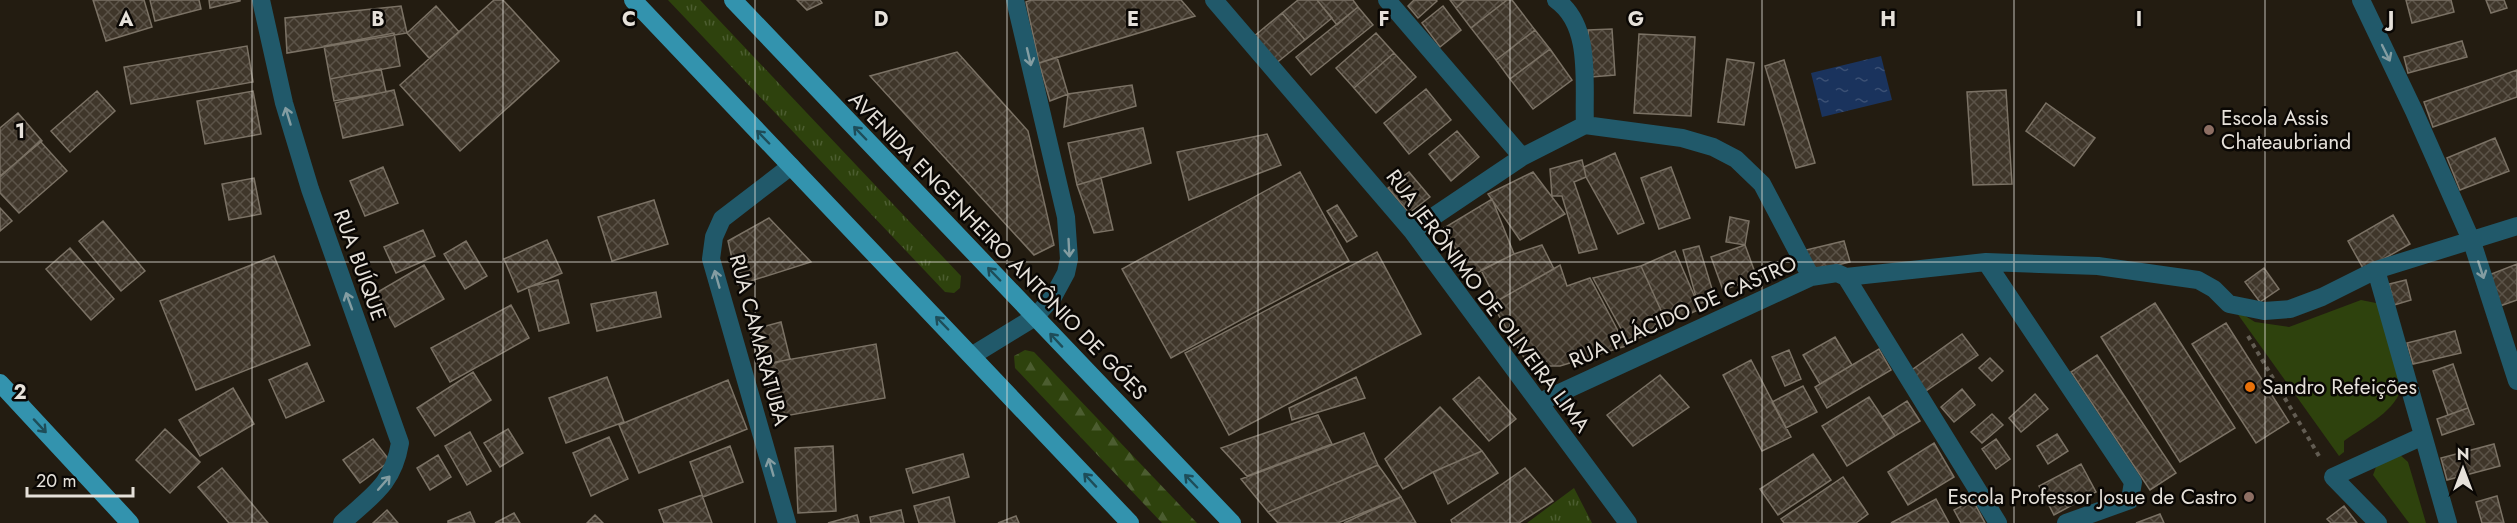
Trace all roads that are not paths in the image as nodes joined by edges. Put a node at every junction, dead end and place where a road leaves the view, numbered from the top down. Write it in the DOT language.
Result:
graph roads {
  1 [pos="261,0"];
  2 [pos="633,0"];
  3 [pos="732,0"];
  4 [pos="1015,0"];
  5 [pos="1214,0"];
  6 [pos="1387,0"];
  7 [pos="1556,0"];
  8 [pos="2361,0"];
  9 [pos="1585,125"];
  10 [pos="1522,157"];
  11 [pos="791,166"];
  12 [pos="2517,226"];
  13 [pos="1412,231"];
  14 [pos="2472,242"];
  15 [pos="1986,262"];
  16 [pos="2376,270"];
  17 [pos="1811,278"];
  18 [pos="1846,278"];
  19 [pos="1035,317"];
  20 [pos="973,356"];
  21 [pos="2517,381"];
  22 [pos="0,383"];
  23 [pos="1540,402"];
  24 [pos="2423,436"];
  25 [pos="130,523"];
  26 [pos="342,523"];
  27 [pos="787,523"];
  28 [pos="1130,523"];
  29 [pos="1232,523"];
  30 [pos="1628,523"];
  31 [pos="1998,523"];
  32 [pos="2066,523"];
  33 [pos="2378,523"];
  34 [pos="2448,523"];
  26 -- 1 [label="street, RUA BUÍQUE, one-way"];
  11 -- 2 [label="main road, one-way"];
  19 -- 3 [label="main road, AVENIDA ENGENHEIRO ANTÔNIO DE GÓES, one-way"];
  4 -- 19 [label="street, one-way"];
  5 -- 13 [label="street, RUA JERÔNIMO DE OLIVEIRA LIMA"];
  6 -- 10 [label="street"];
  7 -- 9 [label="street"];
  8 -- 14 [label="street, one-way"];
  9 -- 10 [label="street"];
  9 -- 17 [label="street"];
  10 -- 13 [label="street"];
  20 -- 11 [label="main road, one-way"];
  27 -- 11 [label="street, RUA CAMARATUBA, one-way"];
  12 -- 14 [label="street"];
  13 -- 23 [label="street, RUA JERÔNIMO DE OLIVEIRA LIMA"];
  14 -- 16 [label="street"];
  14 -- 21 [label="street, one-way"];
  15 -- 16 [label="street, RUA PLÁCIDO DE CASTRO"];
  15 -- 18 [label="street, RUA PLÁCIDO DE CASTRO"];
  15 -- 32 [label="street"];
  16 -- 24 [label="street"];
  17 -- 18 [label="street, RUA PLÁCIDO DE CASTRO"];
  17 -- 23 [label="street, RUA PLÁCIDO DE CASTRO"];
  18 -- 31 [label="street"];
  19 -- 20 [label="street"];
  29 -- 19 [label="main road, AVENIDA ENGENHEIRO ANTÔNIO DE GÓES, one-way"];
  28 -- 20 [label="main road, one-way"];
  22 -- 25 [label="main road, one-way"];
  23 -- 30 [label="street, RUA JERÔNIMO DE OLIVEIRA LIMA"];
  24 -- 33 [label="street"];
  24 -- 34 [label="street"];
}
